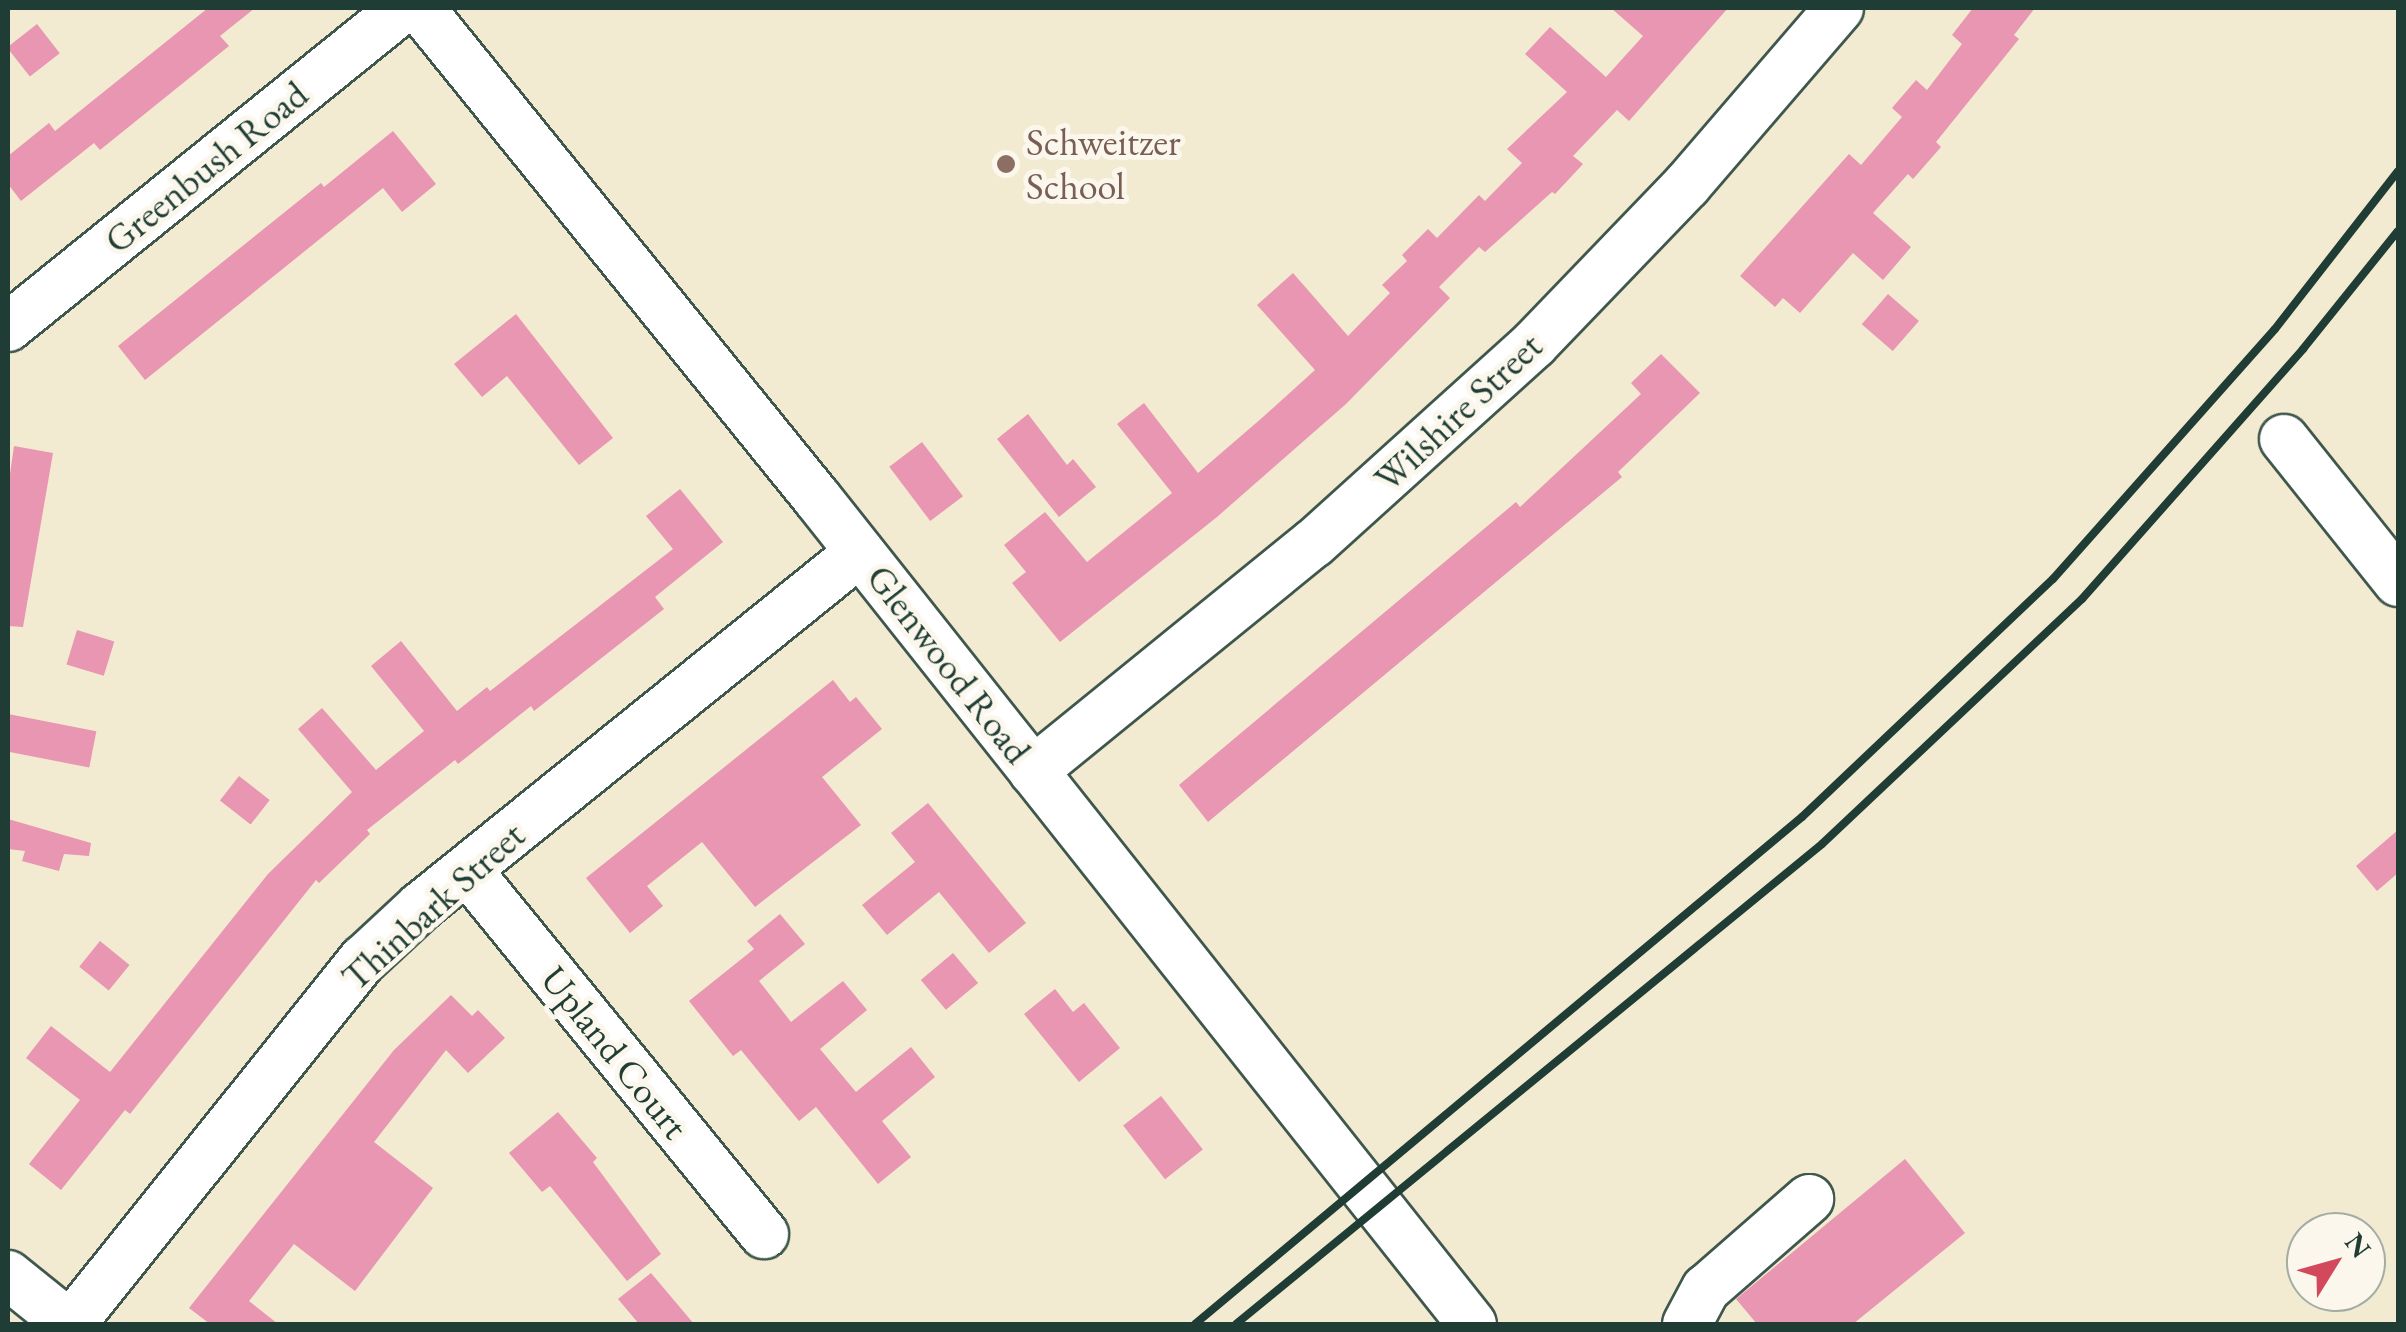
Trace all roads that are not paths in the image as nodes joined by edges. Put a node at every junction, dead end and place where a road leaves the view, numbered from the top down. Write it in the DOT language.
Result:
graph roads {
  1 [pos="403,8"];
  2 [pos="420,8"];
  3 [pos="1839,8"];
  4 [pos="8,327"];
  5 [pos="2284,439"];
  6 [pos="860,552"];
  7 [pos="2398,582"];
  8 [pos="1034,771"];
  9 [pos="467,870"];
  10 [pos="1809,1199"];
  11 [pos="764,1234"];
  12 [pos="8,1275"];
  13 [pos="70,1324"];
  14 [pos="1472,1324"];
  15 [pos="1686,1324"];
  1 -- 4 [label="street, Greenbush Road"];
  2 -- 6 [label="street, Glenwood Road"];
  3 -- 8 [label="street, Wilshire Street"];
  5 -- 7 [label="street"];
  6 -- 8 [label="street, Glenwood Road"];
  6 -- 9 [label="street, Thinbark Street"];
  8 -- 14 [label="street, Glenwood Road"];
  9 -- 11 [label="street, Upland Court"];
  9 -- 13 [label="street, Thinbark Street"];
  10 -- 15 [label="street"];
  12 -- 13 [label="street"];
}
